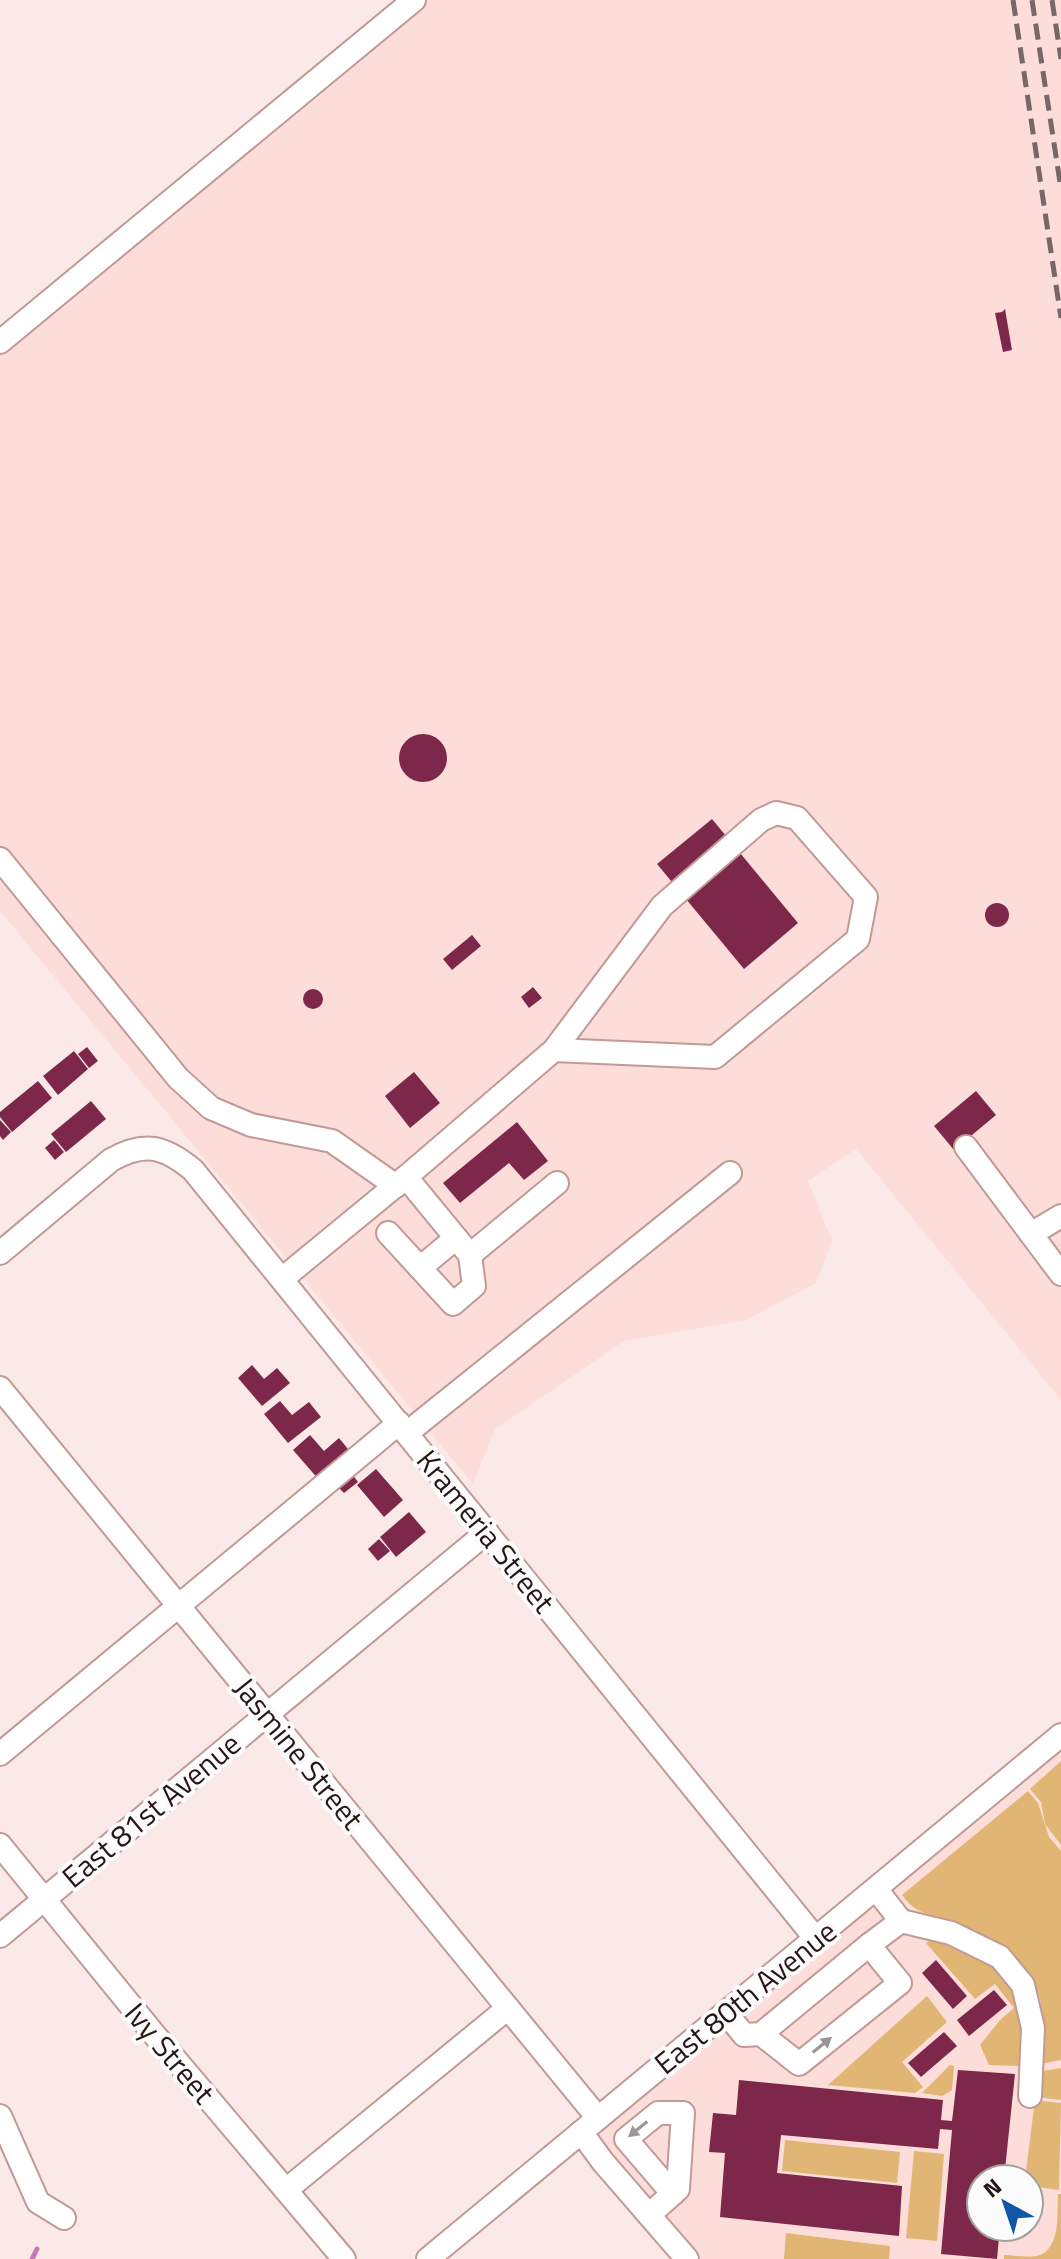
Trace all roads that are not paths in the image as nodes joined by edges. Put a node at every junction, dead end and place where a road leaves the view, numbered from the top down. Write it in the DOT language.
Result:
graph roads {
  1 [pos="414,0"];
  2 [pos="0,342"];
  3 [pos="0,859"];
  4 [pos="554,1050"];
  5 [pos="966,1147"];
  6 [pos="730,1173"];
  7 [pos="401,1182"];
  8 [pos="557,1183"];
  9 [pos="1061,1216"];
  10 [pos="388,1233"];
  11 [pos="1031,1234"];
  12 [pos="463,1247"];
  13 [pos="0,1253"];
  14 [pos="420,1268"];
  15 [pos="1061,1274"];
  16 [pos="282,1279"];
  17 [pos="0,1388"];
  18 [pos="403,1428"];
  19 [pos="487,1532"];
  20 [pos="178,1606"];
  21 [pos="266,1714"];
  22 [pos="1061,1735"];
  23 [pos="0,1754"];
  24 [pos="0,1845"];
  25 [pos="876,1889"];
  26 [pos="45,1900"];
  27 [pos="901,1921"];
  28 [pos="0,1936"];
  29 [pos="816,1939"];
  30 [pos="869,1945"];
  31 [pos="508,2008"];
  32 [pos="726,2013"];
  33 [pos="761,2034"];
  34 [pos="1030,2096"];
  35 [pos="0,2116"];
  36 [pos="589,2125"];
  37 [pos="286,2190"];
  38 [pos="673,2194"];
  39 [pos="649,2215"];
  40 [pos="64,2218"];
  41 [pos="344,2259"];
  42 [pos="428,2259"];
  43 [pos="687,2259"];
  1 -- 2 [label="street"];
  3 -- 7 [label="street"];
  4 -- 4 [label="street"];
  4 -- 7 [label="street"];
  5 -- 11 [label="street"];
  6 -- 18 [label="street"];
  7 -- 12 [label="street"];
  7 -- 16 [label="street"];
  8 -- 12 [label="street"];
  9 -- 11 [label="street"];
  10 -- 14 [label="street"];
  11 -- 15 [label="street"];
  12 -- 14 [label="street"];
  12 -- 14 [label="street"];
  13 -- 16 [label="street, Krameria Street"];
  16 -- 18 [label="street, Krameria Street"];
  17 -- 20 [label="street, Jasmine Street"];
  18 -- 19 [label="street, Krameria Street"];
  18 -- 20 [label="street"];
  19 -- 21 [label="street, East 81st Avenue"];
  19 -- 29 [label="street, Krameria Street"];
  20 -- 21 [label="street, Jasmine Street"];
  20 -- 23 [label="street"];
  21 -- 26 [label="street, East 81st Avenue"];
  21 -- 31 [label="street, Jasmine Street"];
  22 -- 25 [label="street, East 80th Avenue"];
  24 -- 26 [label="street, Ivy Street"];
  25 -- 27 [label="street"];
  25 -- 29 [label="street, East 80th Avenue"];
  26 -- 28 [label="street, East 81st Avenue"];
  26 -- 37 [label="street, Ivy Street"];
  27 -- 30 [label="street"];
  27 -- 34 [label="street"];
  29 -- 32 [label="street, East 80th Avenue"];
  30 -- 33 [label="street"];
  33 -- 30 [label="street, one-way"];
  31 -- 36 [label="street, Jasmine Street"];
  31 -- 37 [label="street"];
  32 -- 33 [label="street"];
  32 -- 36 [label="street, East 80th Avenue"];
  35 -- 40 [label="street"];
  36 -- 39 [label="street, Jasmine Street"];
  36 -- 42 [label="street, East 80th Avenue"];
  37 -- 41 [label="street, Ivy Street"];
  38 -- 39 [label="street"];
  39 -- 43 [label="street, Jasmine Street"];
}
